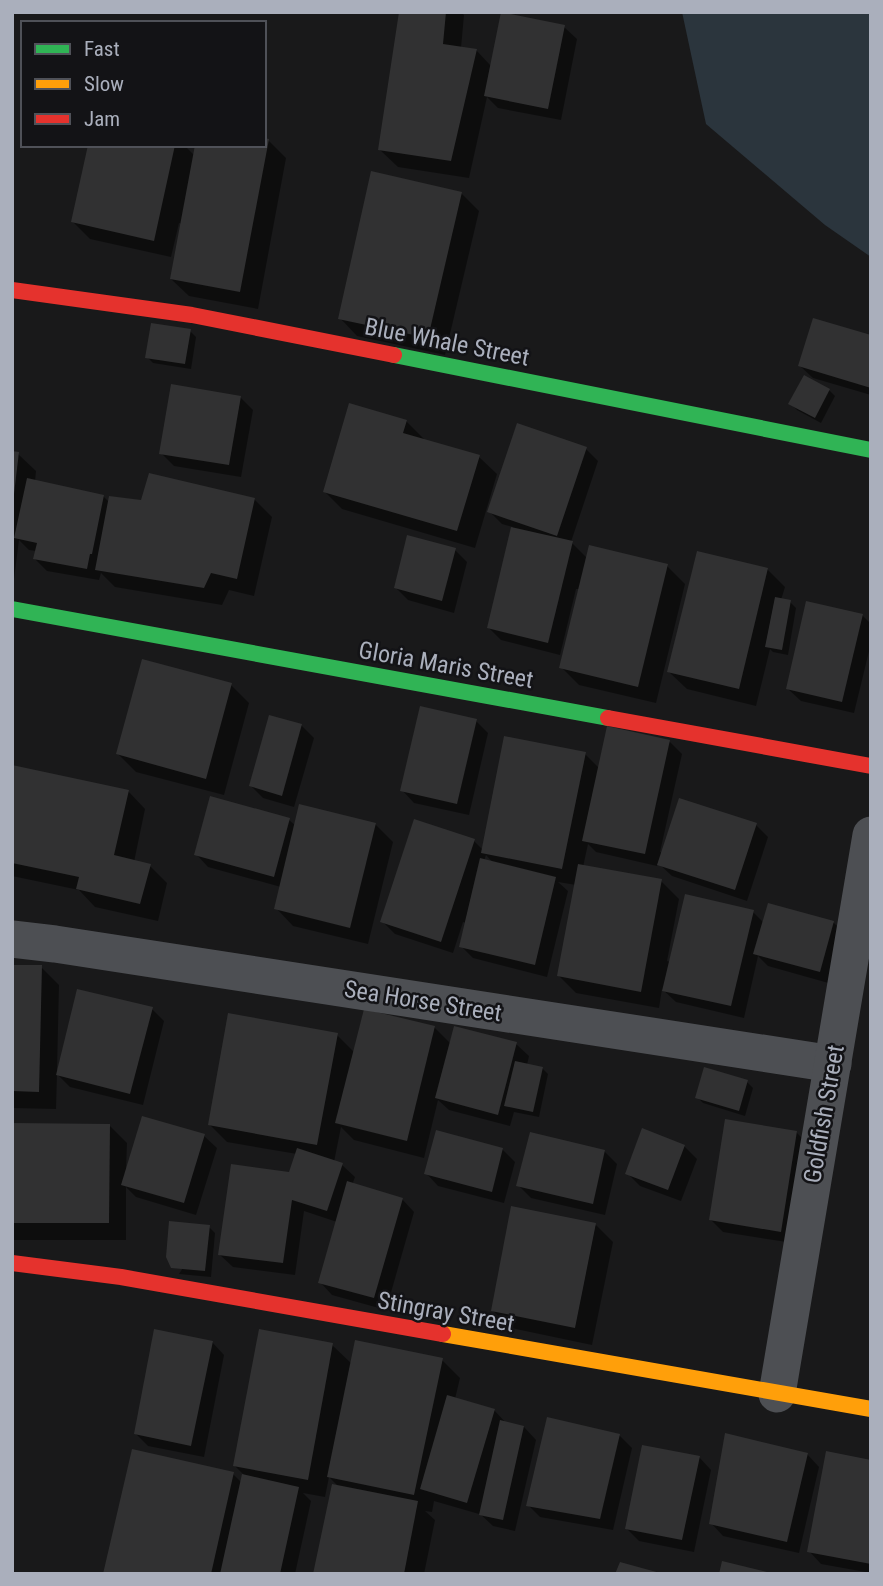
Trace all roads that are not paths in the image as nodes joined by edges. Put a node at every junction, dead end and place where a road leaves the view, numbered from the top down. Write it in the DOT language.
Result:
graph roads {
  1 [pos="12,290"];
  2 [pos="871,450"];
  3 [pos="12,609"];
  4 [pos="871,766"];
  5 [pos="871,835"];
  6 [pos="12,939"];
  7 [pos="833,1064"];
  8 [pos="12,1263"];
  9 [pos="778,1394"];
  10 [pos="871,1409"];
  1 -- 2 [label="street, Blue Whale Street"];
  3 -- 4 [label="street, Gloria Maris Street"];
  5 -- 7 [label="street, Goldfish Street"];
  6 -- 7 [label="street, Sea Horse Street"];
  7 -- 9 [label="street, Goldfish Street"];
  8 -- 9 [label="street, Stingray Street"];
  9 -- 10 [label="street, Stingray Street"];
}
